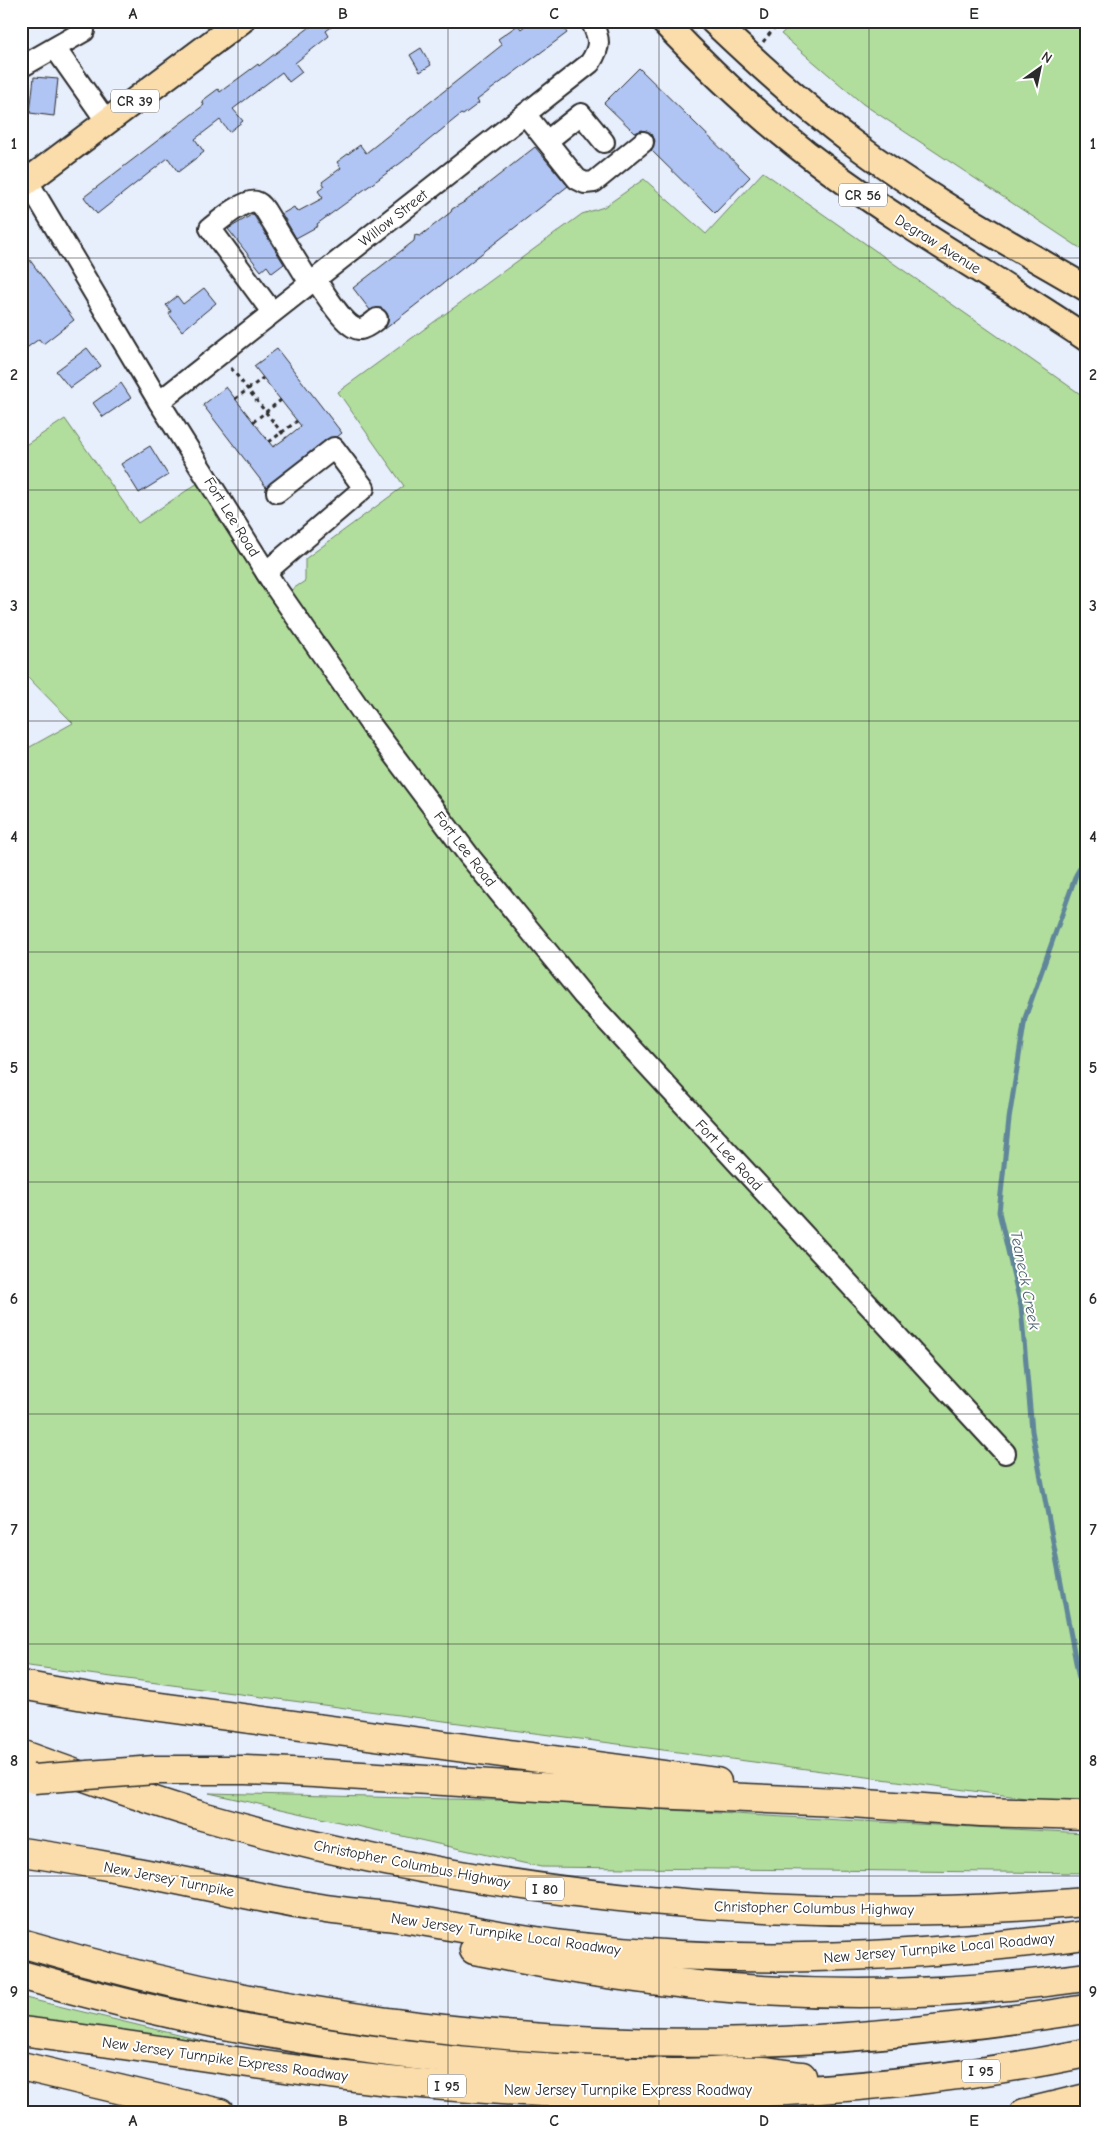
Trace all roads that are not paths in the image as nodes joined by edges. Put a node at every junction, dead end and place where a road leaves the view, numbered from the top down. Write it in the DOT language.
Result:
graph roads {
  1 [pos="241,21"];
  2 [pos="591,21"];
  3 [pos="663,21"];
  4 [pos="713,21"];
  5 [pos="84,31"];
  6 [pos="55,48"];
  7 [pos="21,67"];
  8 [pos="525,114"];
  9 [pos="107,122"];
  10 [pos="546,141"];
  11 [pos="604,142"];
  12 [pos="643,142"];
  13 [pos="24,179"];
  14 [pos="312,281"];
  15 [pos="1086,288"];
  16 [pos="272,312"];
  17 [pos="377,319"];
  18 [pos="1086,338"];
  19 [pos="159,402"];
  20 [pos="277,492"];
  21 [pos="270,578"];
  22 [pos="1005,1453"];
  23 [pos="21,1686"];
  24 [pos="21,1754"];
  25 [pos="28,1779"];
  26 [pos="837,1802"];
  27 [pos="1085,1815"];
  28 [pos="21,1852"];
  29 [pos="1086,1902"];
  30 [pos="316,1908"];
  31 [pos="1086,1935"];
  32 [pos="21,1943"];
  33 [pos="21,1974"];
  34 [pos="1086,1977"];
  35 [pos="1086,2009"];
  36 [pos="21,2032"];
  37 [pos="1086,2052"];
  38 [pos="21,2066"];
  39 [pos="876,2085"];
  40 [pos="1086,2098"];
  41 [pos="220,2113"];
  42 [pos="1024,2113"];
  1 -- 9 [label="main road, CR 39"];
  2 -- 8 [label="street, Willow Street"];
  3 -- 18 [label="main road, Degraw Avenue / CR 56"];
  4 -- 15 [label="main road, CR 56"];
  5 -- 6 [label="street"];
  6 -- 7 [label="street"];
  6 -- 9 [label="street"];
  8 -- 10 [label="street"];
  8 -- 14 [label="street, Willow Street"];
  9 -- 13 [label="main road, CR 39"];
  10 -- 11 [label="street"];
  10 -- 12 [label="street"];
  13 -- 19 [label="street, Fort Lee Road"];
  14 -- 16 [label="street, Willow Street"];
  14 -- 16 [label="street"];
  14 -- 17 [label="street"];
  16 -- 19 [label="street, Willow Street"];
  19 -- 21 [label="street, Fort Lee Road"];
  20 -- 21 [label="street"];
  21 -- 22 [label="street, Fort Lee Road"];
  23 -- 26 [label="highway"];
  24 -- 29 [label="highway, Christopher Columbus Highway / I 80"];
  25 -- 26 [label="highway, bridge"];
  26 -- 27 [label="highway"];
  28 -- 30 [label="highway, New Jersey Turnpike"];
  30 -- 31 [label="highway, New Jersey Turnpike Local Roadway"];
  30 -- 34 [label="highway"];
  32 -- 35 [label="highway"];
  33 -- 39 [label="highway"];
  36 -- 39 [label="highway, New Jersey Turnpike Express Roadway / I 95"];
  37 -- 39 [label="highway, New Jersey Turnpike Express Roadway / I 95"];
  38 -- 41 [label="highway"];
  40 -- 42 [label="highway"];
}
